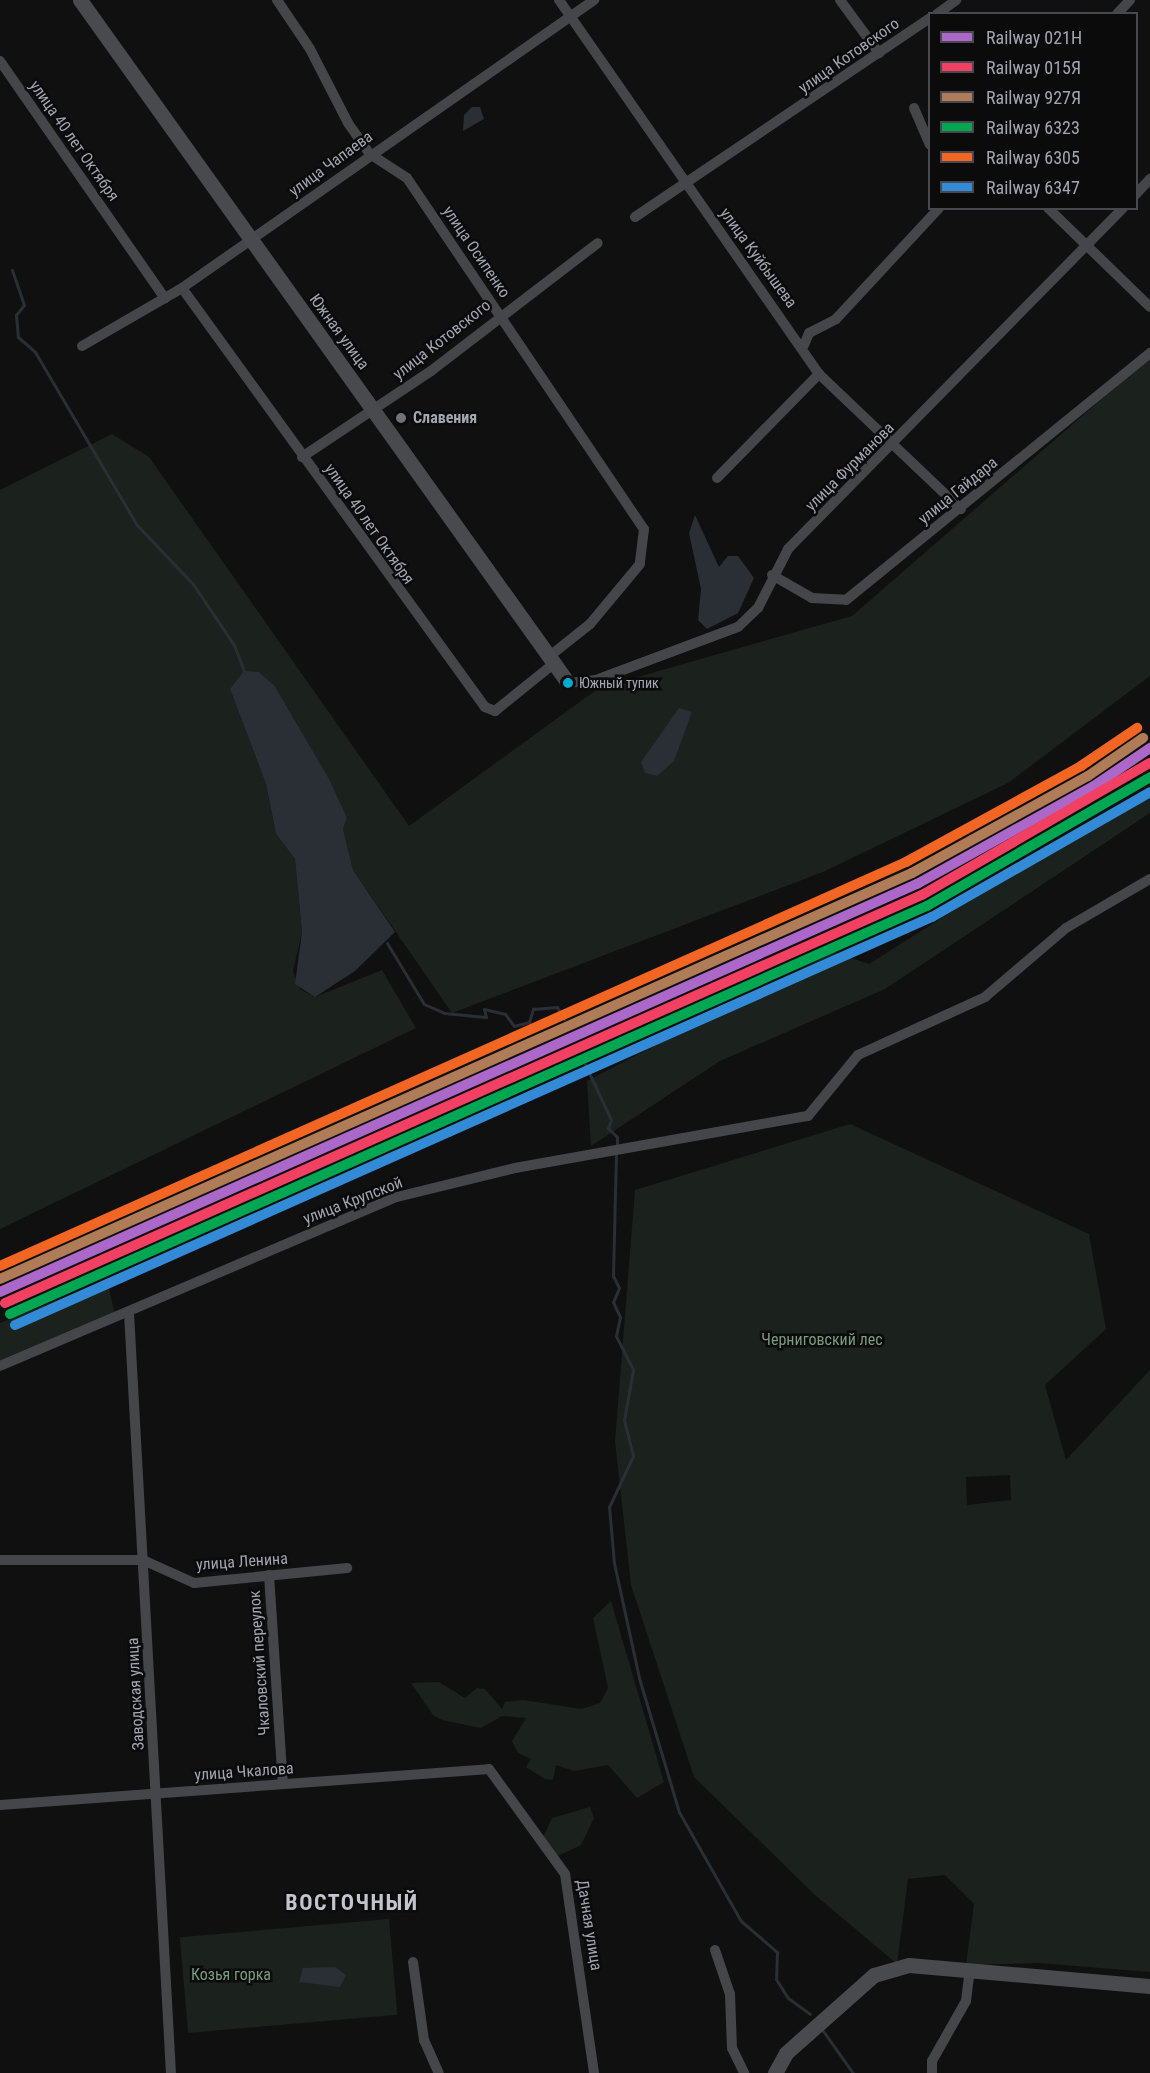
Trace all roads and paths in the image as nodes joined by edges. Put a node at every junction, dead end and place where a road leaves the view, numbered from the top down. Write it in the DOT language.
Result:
graph roads {
  1 [pos="80,0"];
  2 [pos="277,0"];
  3 [pos="559,0"];
  4 [pos="594,0"];
  5 [pos="840,0"];
  6 [pos="956,0"];
  7 [pos="1130,0"];
  8 [pos="940,12"];
  9 [pos="1119,12"];
  10 [pos="570,16"];
  11 [pos="928,19"];
  12 [pos="879,53"];
  13 [pos="0,61"];
  14 [pos="914,108"];
  15 [pos="928,140"];
  16 [pos="370,154"];
  17 [pos="1150,179"];
  18 [pos="685,183"];
  19 [pos="1138,193"];
  20 [pos="937,210"];
  21 [pos="1050,210"];
  22 [pos="1121,210"];
  23 [pos="635,217"];
  24 [pos="251,240"];
  25 [pos="597,243"];
  26 [pos="1087,247"];
  27 [pos="182,288"];
  28 [pos="165,298"];
  29 [pos="1150,307"];
  30 [pos="500,314"];
  31 [pos="804,345"];
  32 [pos="82,346"];
  33 [pos="1150,352"];
  34 [pos="819,374"];
  35 [pos="374,411"];
  36 [pos="895,443"];
  37 [pos="302,457"];
  38 [pos="717,478"];
  39 [pos="961,509"];
  40 [pos="772,575"];
  41 [pos="552,660"];
  42 [pos="568,683"];
  43 [pos="1150,879"];
  44 [pos="129,1313"];
  45 [pos="0,1366"];
  46 [pos="0,1560"];
  47 [pos="143,1560"];
  48 [pos="347,1568"];
  49 [pos="269,1575"];
  50 [pos="489,1769"];
  51 [pos="283,1784"];
  52 [pos="156,1794"];
  53 [pos="0,1805"];
  54 [pos="715,1950"];
  55 [pos="413,1962"];
  56 [pos="970,1970"];
  57 [pos="1150,1986"];
  58 [pos="171,2073"];
  59 [pos="439,2073"];
  60 [pos="594,2073"];
  61 [pos="744,2073"];
  62 [pos="775,2073"];
  63 [pos="932,2073"];
  1 -- 24 [label="street, Южная улица"];
  2 -- 16 [label="street, улица Осипенко"];
  3 -- 10 [label="street, улица Куйбышева"];
  4 -- 10 [label="street, улица Чапаева"];
  5 -- 12 [label="street"];
  6 -- 8 [label="street"];
  7 -- 9 [label="street"];
  10 -- 16 [label="street, улица Чапаева"];
  10 -- 18 [label="street, улица Куйбышева"];
  11 -- 12 [label="street, улица Котовского"];
  12 -- 18 [label="street, улица Котовского"];
  13 -- 28 [label="street, улица 40 лет Октября"];
  14 -- 15 [label="street"];
  16 -- 24 [label="street, улица Чапаева"];
  16 -- 30 [label="street, улица Осипенко"];
  17 -- 19 [label="street"];
  18 -- 23 [label="street, улица Котовского"];
  18 -- 31 [label="street, улица Куйбышева"];
  20 -- 31 [label="street"];
  21 -- 26 [label="street"];
  22 -- 26 [label="street, улица Фурманова"];
  24 -- 27 [label="street, улица Чапаева"];
  24 -- 35 [label="street, Южная улица"];
  25 -- 30 [label="street, улица Котовского"];
  26 -- 29 [label="street"];
  26 -- 36 [label="street, улица Фурманова"];
  27 -- 28 [label="street, улица Чапаева"];
  27 -- 37 [label="street, улица 40 лет Октября"];
  28 -- 32 [label="street, улица Чапаева"];
  30 -- 35 [label="street, улица Котовского"];
  30 -- 41 [label="street, улица Осипенко"];
  31 -- 34 [label="street, улица Куйбышева"];
  33 -- 39 [label="street, улица Гайдара"];
  34 -- 36 [label="street, улица Куйбышева"];
  34 -- 38 [label="street"];
  35 -- 37 [label="street, улица Котовского"];
  35 -- 41 [label="street, Южная улица"];
  36 -- 39 [label="street, улица Куйбышева"];
  36 -- 40 [label="street, улица Фурманова"];
  37 -- 41 [label="street, улица 40 лет Октября"];
  39 -- 40 [label="street, улица Гайдара"];
  40 -- 42 [label="street, улица Фурманова"];
  41 -- 42 [label="street, Южная улица"];
  43 -- 44 [label="street, улица Крупской"];
  44 -- 45 [label="street, улица Крупской"];
  44 -- 47 [label="street, Заводская улица"];
  46 -- 47 [label="street, улица Ленина"];
  47 -- 49 [label="street, улица Ленина"];
  47 -- 52 [label="street, Заводская улица"];
  48 -- 49 [label="street, улица Ленина"];
  49 -- 51 [label="street, Чкаловский переулок"];
  50 -- 51 [label="street, улица Чкалова"];
  50 -- 60 [label="street, Дачная улица"];
  51 -- 52 [label="street, улица Чкалова"];
  52 -- 53 [label="street, улица Чкалова"];
  52 -- 58 [label="street, Заводская улица"];
  54 -- 61 [label="street"];
  55 -- 59 [label="street"];
  56 -- 57 [label="street"];
  56 -- 62 [label="street"];
  56 -- 63 [label="street"];
}
